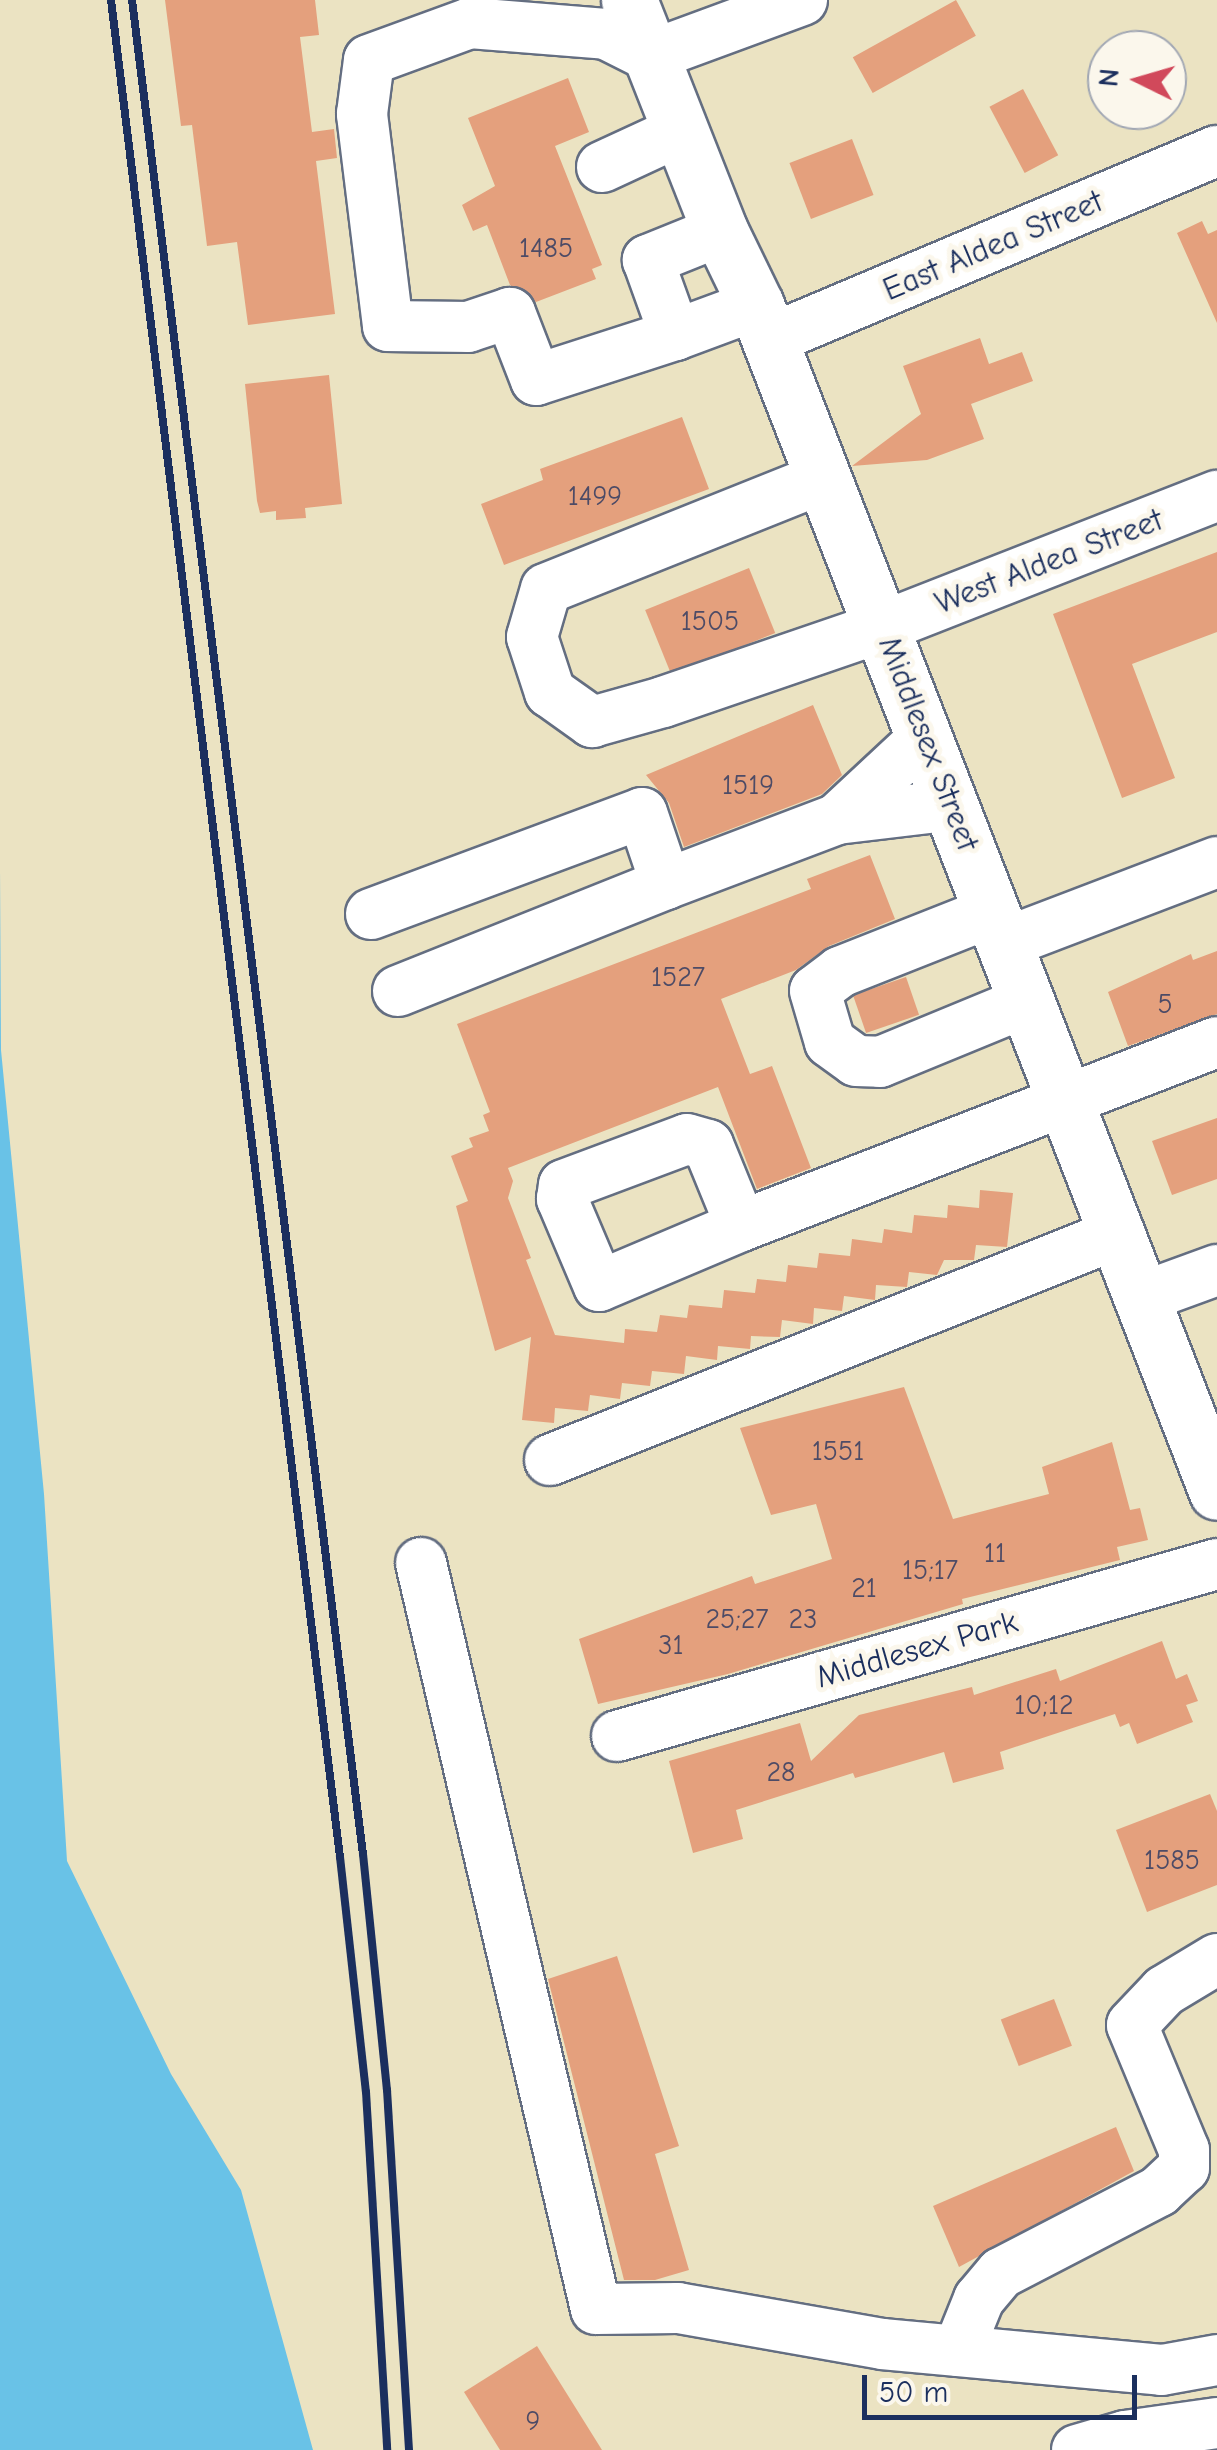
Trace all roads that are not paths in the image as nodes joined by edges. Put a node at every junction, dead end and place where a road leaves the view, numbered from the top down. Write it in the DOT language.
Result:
graph roads {
  1 [pos="629,0"];
  2 [pos="802,0"];
  3 [pos="650,56"];
  4 [pos="680,131"];
  5 [pos="1217,151"];
  6 [pos="602,166"];
  7 [pos="720,230"];
  8 [pos="763,323"];
  9 [pos="675,335"];
  10 [pos="824,478"];
  11 [pos="1217,496"];
  12 [pos="882,627"];
  13 [pos="925,737"];
  14 [pos="952,804"];
  15 [pos="837,820"];
  16 [pos="1217,862"];
  17 [pos="666,884"];
  18 [pos="372,914"];
  19 [pos="999,927"];
  20 [pos="398,991"];
  21 [pos="1028,1001"];
  22 [pos="1217,1042"];
  23 [pos="1066,1099"];
  24 [pos="741,1226"];
  25 [pos="1118,1233"];
  26 [pos="1217,1270"];
  27 [pos="1146,1296"];
  28 [pos="1202,1403"];
  29 [pos="550,1460"];
  30 [pos="1217,1492"];
  31 [pos="421,1563"];
  32 [pos="1217,1564"];
  33 [pos="617,1736"];
  34 [pos="1217,1959"];
  35 [pos="967,2352"];
  36 [pos="1217,2360"];
  37 [pos="1217,2424"];
  38 [pos="1078,2450"];
  1 -- 3 [label="main road, Middlesex Street"];
  2 -- 3 [label="street"];
  3 -- 4 [label="main road, Middlesex Street"];
  3 -- 9 [label="street, East Aldea Street"];
  4 -- 6 [label="street"];
  4 -- 7 [label="main road, Middlesex Street"];
  5 -- 8 [label="street, East Aldea Street"];
  7 -- 8 [label="main road, Middlesex Street"];
  7 -- 9 [label="street"];
  8 -- 9 [label="street, East Aldea Street"];
  8 -- 10 [label="main road, Middlesex Street"];
  10 -- 12 [label="main road, Middlesex Street"];
  10 -- 12 [label="street, West Aldea Street"];
  11 -- 12 [label="street, West Aldea Street"];
  12 -- 13 [label="main road, Middlesex Street"];
  13 -- 14 [label="main road, Middlesex Street"];
  13 -- 15 [label="street"];
  14 -- 15 [label="street"];
  14 -- 19 [label="main road, Middlesex Street"];
  15 -- 17 [label="street"];
  16 -- 19 [label="street"];
  17 -- 18 [label="street"];
  17 -- 20 [label="street"];
  19 -- 21 [label="main road, Middlesex Street"];
  19 -- 21 [label="street"];
  21 -- 23 [label="main road, Middlesex Street"];
  22 -- 23 [label="street"];
  23 -- 24 [label="street"];
  23 -- 25 [label="main road, Middlesex Street"];
  25 -- 27 [label="main road, Middlesex Street"];
  25 -- 29 [label="street"];
  26 -- 27 [label="street"];
  27 -- 28 [label="main road, Middlesex Street"];
  28 -- 30 [label="main road, Middlesex Street"];
  31 -- 35 [label="street"];
  32 -- 33 [label="street, Middlesex Park"];
  34 -- 35 [label="street"];
  35 -- 36 [label="street"];
  37 -- 38 [label="street"];
}
